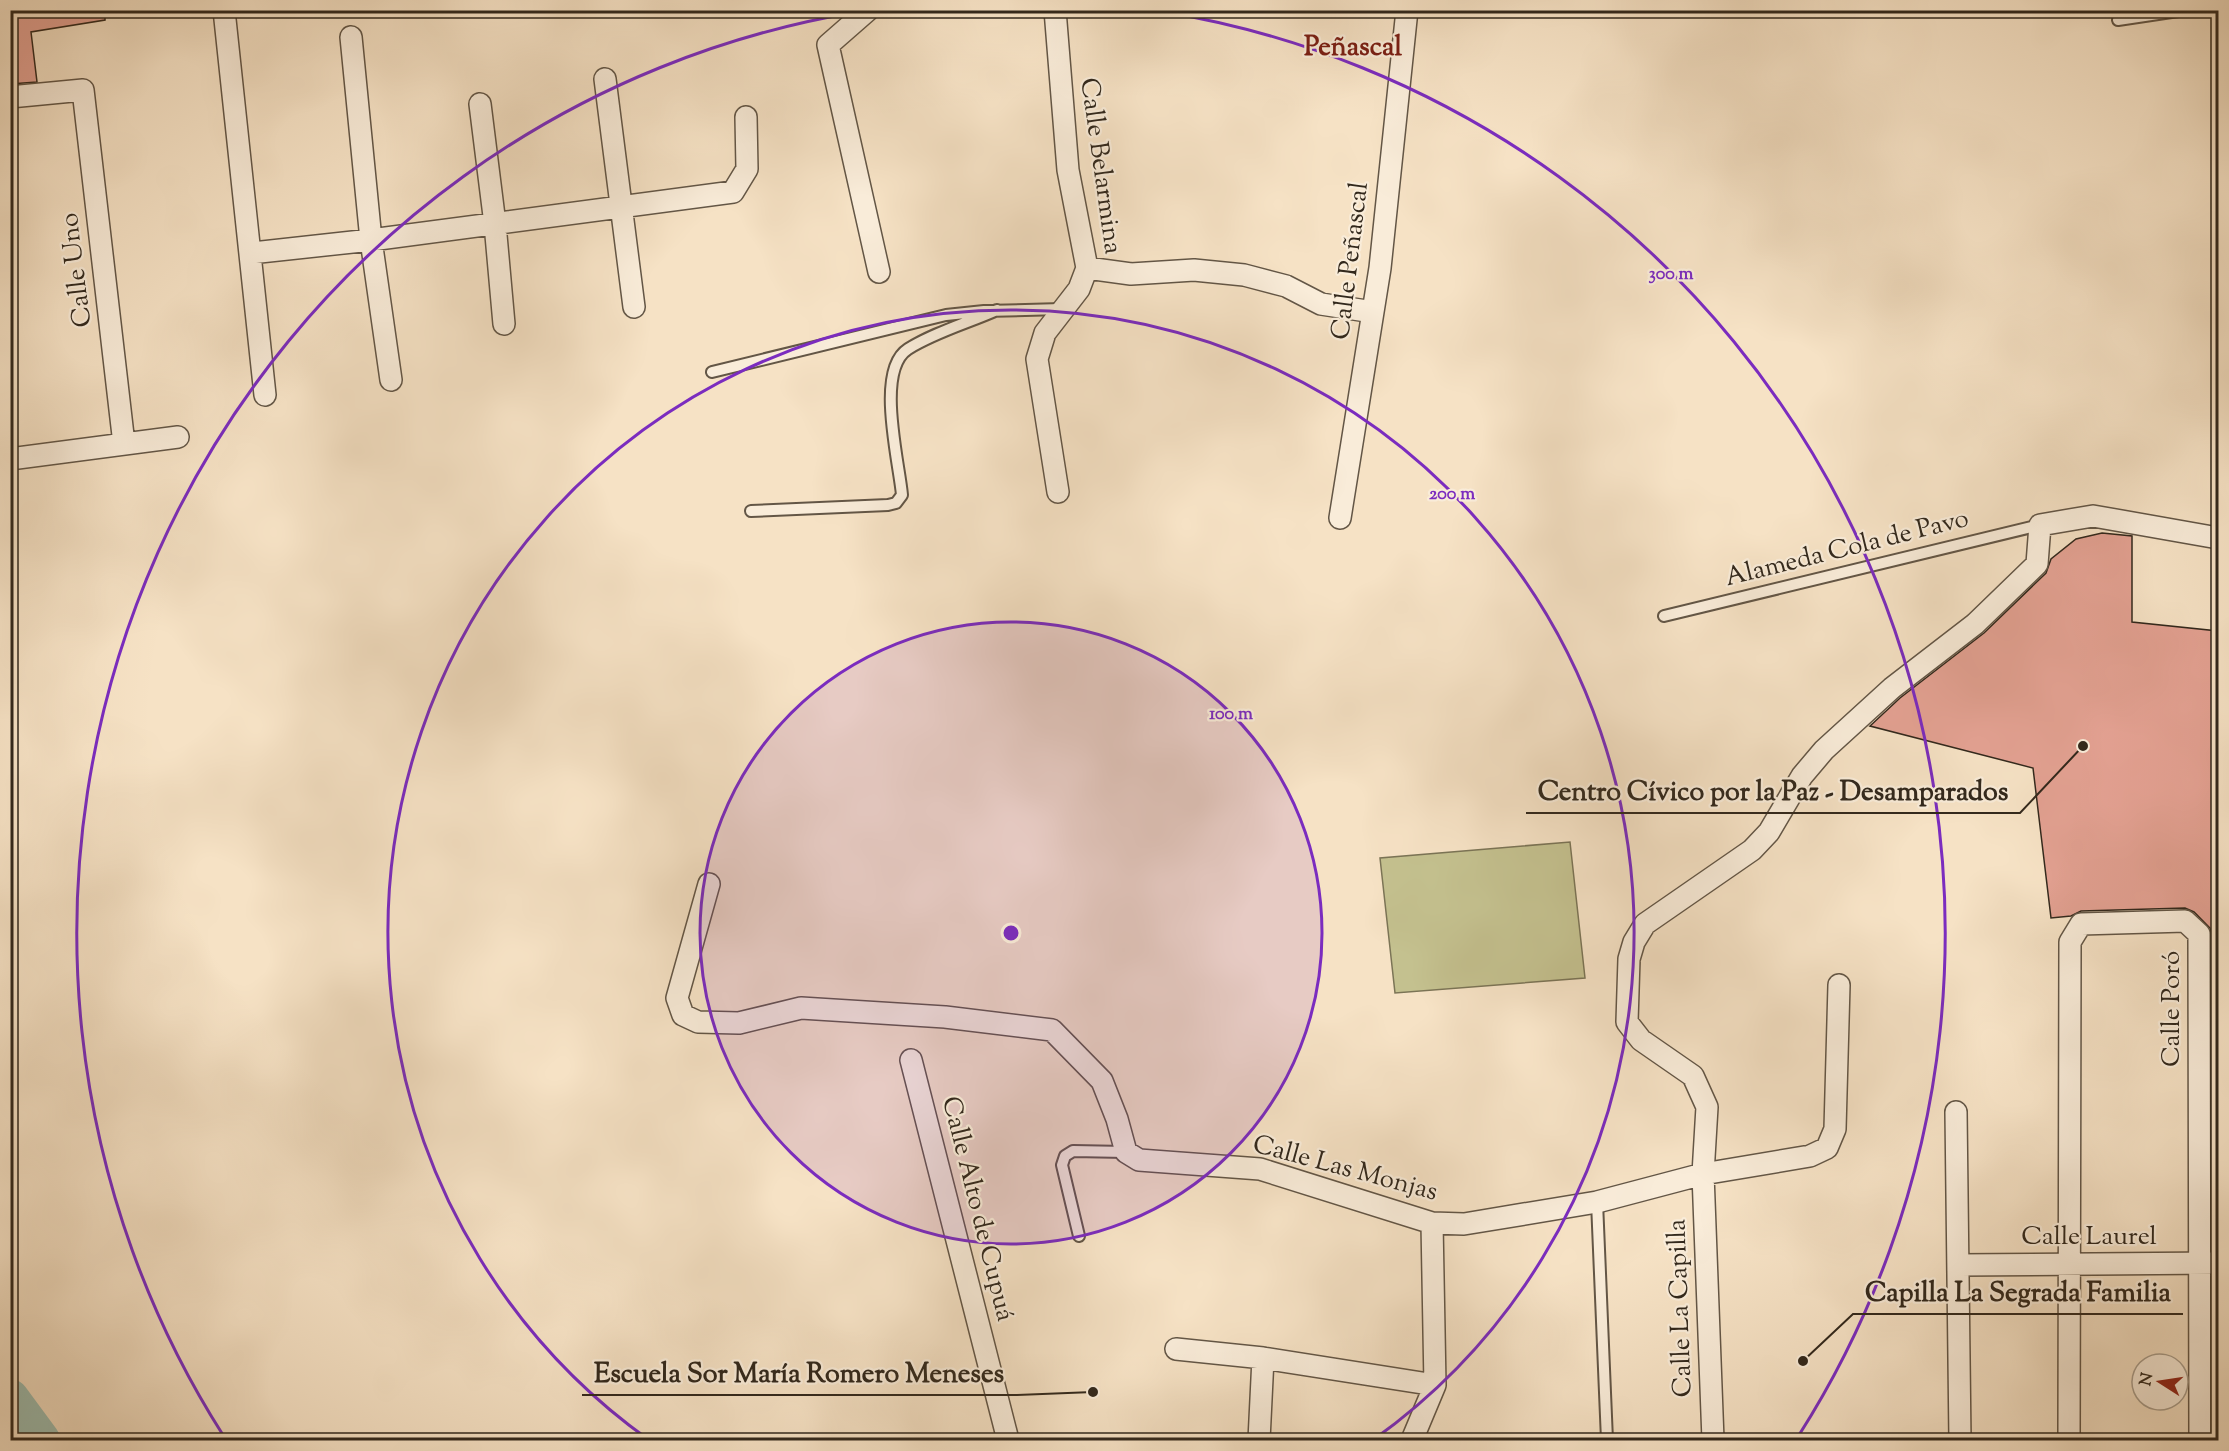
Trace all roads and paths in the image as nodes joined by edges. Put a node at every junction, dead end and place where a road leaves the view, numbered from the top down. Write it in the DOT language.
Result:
graph roads {
  1 [pos="224,10"];
  2 [pos="868,10"];
  3 [pos="1055,10"];
  4 [pos="1407,10"];
  5 [pos="2185,10"];
  6 [pos="2118,20"];
  7 [pos="351,38"];
  8 [pos="605,79"];
  9 [pos="10,98"];
  10 [pos="480,104"];
  11 [pos="746,117"];
  12 [pos="622,207"];
  13 [pos="495,224"];
  14 [pos="371,240"];
  15 [pos="252,253"];
  16 [pos="1087,268"];
  17 [pos="879,272"];
  18 [pos="634,307"];
  19 [pos="1062,309"];
  20 [pos="997,310"];
  21 [pos="1373,312"];
  22 [pos="504,324"];
  23 [pos="712,372"];
  24 [pos="392,380"];
  25 [pos="266,395"];
  26 [pos="178,437"];
  27 [pos="124,444"];
  28 [pos="10,459"];
  29 [pos="1058,492"];
  30 [pos="751,511"];
  31 [pos="1341,518"];
  32 [pos="2040,525"];
  33 [pos="2218,538"];
  34 [pos="1664,616"];
  35 [pos="709,884"];
  36 [pos="1839,985"];
  37 [pos="911,1060"];
  38 [pos="1956,1112"];
  39 [pos="1125,1152"];
  40 [pos="1704,1174"];
  41 [pos="1597,1202"];
  42 [pos="1432,1223"];
  43 [pos="1078,1236"];
  44 [pos="2208,1263"];
  45 [pos="2069,1264"];
  46 [pos="1959,1265"];
  47 [pos="1176,1349"];
  48 [pos="1263,1358"];
  49 [pos="1435,1385"];
  50 [pos="1008,1440"];
  51 [pos="1259,1440"];
  52 [pos="1412,1440"];
  53 [pos="1607,1440"];
  54 [pos="1713,1440"];
  55 [pos="1960,1440"];
  56 [pos="2069,1440"];
  57 [pos="2200,1440"];
  1 -- 15 [label="street"];
  2 -- 17 [label="street"];
  3 -- 16 [label="street, Calle Belarmina"];
  4 -- 21 [label="street, Calle Peñascal"];
  5 -- 6 [label="lane"];
  7 -- 14 [label="street"];
  8 -- 12 [label="street"];
  9 -- 27 [label="street, Calle Uno"];
  10 -- 13 [label="street"];
  11 -- 12 [label="street"];
  12 -- 13 [label="street"];
  12 -- 18 [label="street"];
  13 -- 14 [label="street"];
  13 -- 22 [label="street"];
  14 -- 15 [label="street"];
  14 -- 24 [label="street"];
  15 -- 25 [label="street"];
  16 -- 19 [label="street, Calle Belarmina"];
  16 -- 21 [label="street"];
  19 -- 20 [label="lane"];
  19 -- 29 [label="street, Calle Belarmina"];
  20 -- 23 [label="lane"];
  20 -- 30 [label="lane"];
  21 -- 31 [label="street, Calle Peñascal"];
  26 -- 27 [label="street"];
  27 -- 28 [label="street"];
  32 -- 33 [label="street"];
  32 -- 34 [label="lane, Alameda Cola de Pavo"];
  32 -- 40 [label="street, Calle La Capilla"];
  35 -- 39 [label="street"];
  36 -- 40 [label="street, Calle Las Monjas"];
  37 -- 50 [label="street, Calle Alto de Cupuá"];
  38 -- 46 [label="street"];
  39 -- 42 [label="street, Calle Las Monjas"];
  39 -- 43 [label="lane"];
  40 -- 41 [label="street, Calle Las Monjas"];
  40 -- 54 [label="street, Calle La Capilla"];
  41 -- 42 [label="street, Calle Las Monjas"];
  41 -- 53 [label="lane"];
  42 -- 49 [label="street"];
  44 -- 45 [label="street, Calle Laurel"];
  44 -- 45 [label="street, Calle Poró"];
  44 -- 57 [label="street"];
  45 -- 46 [label="street, Calle Laurel"];
  45 -- 56 [label="street"];
  46 -- 55 [label="street"];
  47 -- 48 [label="street"];
  48 -- 49 [label="street"];
  48 -- 51 [label="street"];
  49 -- 52 [label="street"];
}
